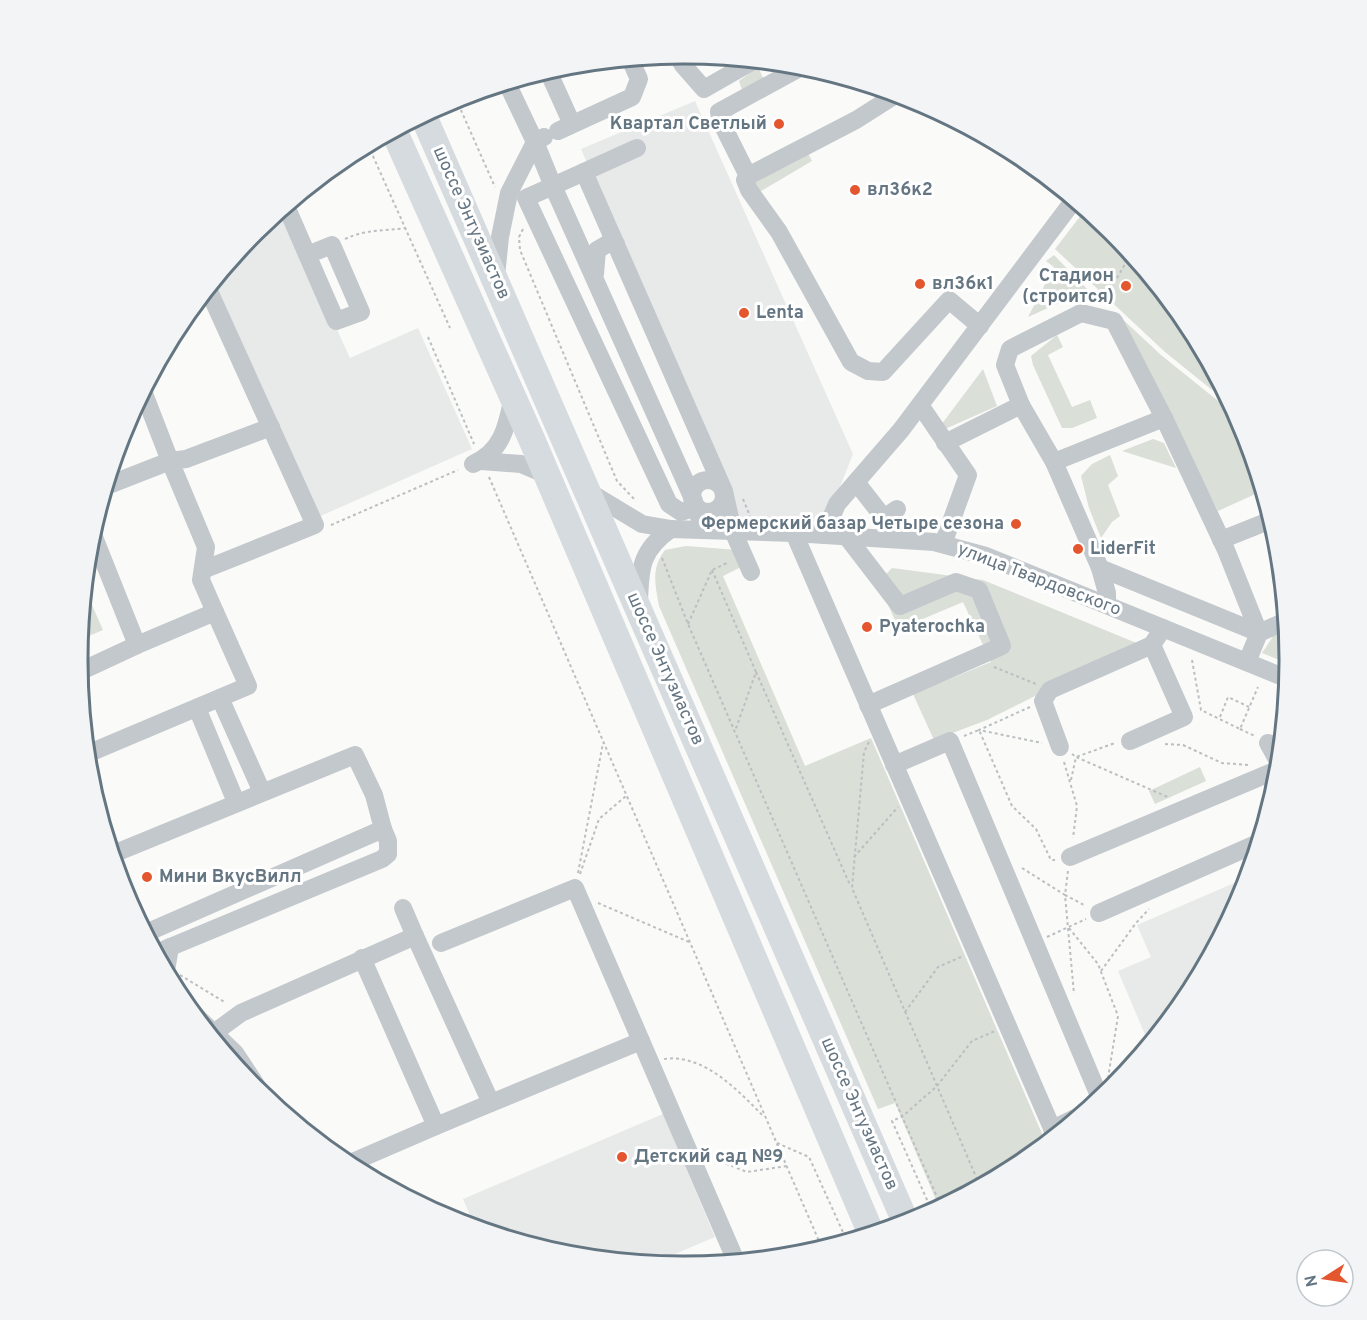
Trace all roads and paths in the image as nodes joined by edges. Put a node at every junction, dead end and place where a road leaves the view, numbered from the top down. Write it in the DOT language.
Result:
graph roads {
  1 [pos="682,64"];
  2 [pos="634,67"];
  3 [pos="741,68"];
  4 [pos="788,74"];
  5 [pos="549,80"];
  6 [pos="704,89"];
  7 [pos="513,90"];
  8 [pos="887,101"];
  9 [pos="460,108"];
  10 [pos="719,112"];
  11 [pos="426,123"];
  12 [pos="552,134"];
  13 [pos="397,138"];
  14 [pos="637,148"];
  15 [pos="372,153"];
  16 [pos="584,172"];
  17 [pos="748,176"];
  18 [pos="553,186"];
  19 [pos="1069,207"];
  20 [pos="506,209"];
  21 [pos="289,214"];
  22 [pos="406,228"];
  23 [pos="616,244"];
  24 [pos="332,245"];
  25 [pos="307,255"];
  26 [pos="1125,261"];
  27 [pos="496,278"];
  28 [pos="1117,278"];
  29 [pos="597,284"];
  30 [pos="211,296"];
  31 [pos="980,326"];
  32 [pos="450,328"];
  33 [pos="428,337"];
  34 [pos="513,397"];
  35 [pos="147,401"];
  36 [pos="920,405"];
  37 [pos="1021,405"];
  38 [pos="1164,418"];
  39 [pos="271,427"];
  40 [pos="945,443"];
  41 [pos="170,461"];
  42 [pos="477,462"];
  43 [pos="1054,462"];
  44 [pos="547,475"];
  45 [pos="116,482"];
  46 [pos="856,482"];
  47 [pos="724,491"];
  48 [pos="589,492"];
  49 [pos="695,504"];
  50 [pos="640,505"];
  51 [pos="897,509"];
  52 [pos="1263,523"];
  53 [pos="321,529"];
  54 [pos="671,529"];
  55 [pos="702,530"];
  56 [pos="733,531"];
  57 [pos="794,533"];
  58 [pos="824,535"];
  59 [pos="847,537"];
  60 [pos="1221,540"];
  61 [pos="943,544"];
  62 [pos="98,548"];
  63 [pos="659,549"];
  64 [pos="747,563"];
  65 [pos="1100,568"];
  66 [pos="203,570"];
  67 [pos="712,570"];
  68 [pos="1107,605"];
  69 [pos="639,610"];
  70 [pos="215,612"];
  71 [pos="688,624"];
  72 [pos="1278,625"];
  73 [pos="1163,628"];
  74 [pos="1259,633"];
  75 [pos="137,645"];
  76 [pos="1152,645"];
  77 [pos="972,658"];
  78 [pos="1192,660"];
  79 [pos="1247,662"];
  80 [pos="88,668"];
  81 [pos="756,672"];
  82 [pos="1279,675"];
  83 [pos="1258,687"];
  84 [pos="1047,695"];
  85 [pos="220,698"];
  86 [pos="868,705"];
  87 [pos="1249,707"];
  88 [pos="197,708"];
  89 [pos="1220,718"];
  90 [pos="877,726"];
  91 [pos="979,730"];
  92 [pos="735,731"];
  93 [pos="950,741"];
  94 [pos="1130,741"];
  95 [pos="603,743"];
  96 [pos="1268,743"];
  97 [pos="1183,745"];
  98 [pos="1060,747"];
  99 [pos="1272,750"];
  100 [pos="95,751"];
  101 [pos="1077,757"];
  102 [pos="894,765"];
  103 [pos="1256,766"];
  104 [pos="1268,773"];
  105 [pos="1070,782"];
  106 [pos="262,792"];
  107 [pos="626,796"];
  108 [pos="909,799"];
  109 [pos="236,802"];
  110 [pos="1189,807"];
  111 [pos="383,830"];
  112 [pos="1248,847"];
  113 [pos="120,851"];
  114 [pos="997,853"];
  115 [pos="854,857"];
  116 [pos="1070,857"];
  117 [pos="852,888"];
  118 [pos="578,893"];
  119 [pos="1065,895"];
  120 [pos="1152,906"];
  121 [pos="403,908"];
  122 [pos="1099,913"];
  123 [pos="1069,927"];
  124 [pos="153,930"];
  125 [pos="415,936"];
  126 [pos="689,942"];
  127 [pos="441,943"];
  128 [pos="1034,943"];
  129 [pos="975,951"];
  130 [pos="168,958"];
  131 [pos="362,958"];
  132 [pos="171,964"];
  133 [pos="1101,971"];
  134 [pos="1075,1005"];
  135 [pos="905,1012"];
  136 [pos="241,1013"];
  137 [pos="1007,1025"];
  138 [pos="217,1031"];
  139 [pos="641,1041"];
  140 [pos="650,1061"];
  141 [pos="1106,1080"];
  142 [pos="1101,1085"];
  143 [pos="937,1086"];
  144 [pos="492,1103"];
  145 [pos="903,1116"];
  146 [pos="766,1119"];
  147 [pos="436,1126"];
  148 [pos="1051,1128"];
  149 [pos="777,1143"];
  150 [pos="688,1148"];
  151 [pos="359,1159"];
  152 [pos="787,1166"];
  153 [pos="977,1178"];
  154 [pos="938,1198"];
  155 [pos="928,1202"];
  156 [pos="902,1214"];
  157 [pos="868,1226"];
  158 [pos="843,1233"];
  159 [pos="818,1240"];
  160 [pos="733,1253"];
  1 -- 6 [label="street"];
  2 -- 12 [label="street"];
  3 -- 6 [label="street"];
  4 -- 10 [label="street"];
  5 -- 12 [label="street"];
  6 -- 10 [label="street"];
  7 -- 12 [label="street"];
  8 -- 17 [label="street"];
  9 -- 20 [label="path"];
  10 -- 17 [label="street"];
  11 -- 27 [label="highway, шоссе Энтузиастов"];
  12 -- 18 [label="street"];
  12 -- 20 [label="street"];
  13 -- 34 [label="highway, шоссе Энтузиастов"];
  14 -- 16 [label="street"];
  15 -- 22 [label="path"];
  16 -- 18 [label="street"];
  16 -- 23 [label="street"];
  17 -- 31 [label="street"];
  18 -- 29 [label="street"];
  18 -- 49 [label="street"];
  19 -- 31 [label="street"];
  20 -- 27 [label="street"];
  20 -- 50 [label="path"];
  21 -- 25 [label="street"];
  22 -- 24 [label="path"];
  22 -- 32 [label="path"];
  23 -- 29 [label="street"];
  23 -- 47 [label="street"];
  24 -- 25 [label="street"];
  24 -- 25 [label="street"];
  26 -- 28 [label="path"];
  27 -- 48 [label="highway, шоссе Энтузиастов"];
  29 -- 49 [label="street"];
  30 -- 39 [label="street"];
  31 -- 36 [label="street"];
  33 -- 42 [label="path"];
  34 -- 42 [label="street"];
  34 -- 44 [label="highway, шоссе Энтузиастов"];
  35 -- 41 [label="street"];
  36 -- 40 [label="street"];
  36 -- 46 [label="street"];
  37 -- 38 [label="street"];
  37 -- 40 [label="street"];
  37 -- 43 [label="street"];
  38 -- 43 [label="street"];
  38 -- 60 [label="street"];
  39 -- 41 [label="street"];
  39 -- 66 [label="street"];
  40 -- 61 [label="street"];
  41 -- 45 [label="street"];
  41 -- 66 [label="street"];
  42 -- 44 [label="street"];
  42 -- 53 [label="path"];
  42 -- 95 [label="path"];
  43 -- 65 [label="street"];
  44 -- 157 [label="highway, шоссе Энтузиастов"];
  46 -- 51 [label="street"];
  46 -- 58 [label="street"];
  47 -- 49 [label="street"];
  47 -- 56 [label="street"];
  48 -- 54 [label="street, улица Твардовского"];
  48 -- 69 [label="highway, шоссе Энтузиастов"];
  49 -- 55 [label="street"];
  52 -- 60 [label="street"];
  54 -- 55 [label="street, улица Твардовского"];
  54 -- 69 [label="street"];
  55 -- 56 [label="street, улица Твардовского"];
  56 -- 57 [label="street, улица Твардовского"];
  56 -- 64 [label="street"];
  57 -- 58 [label="street, улица Твардовского"];
  57 -- 86 [label="street"];
  58 -- 59 [label="street, улица Твардовского"];
  59 -- 61 [label="street, улица Твардовского"];
  59 -- 77 [label="street"];
  60 -- 74 [label="street"];
  61 -- 68 [label="street, улица Твардовского"];
  62 -- 75 [label="street"];
  63 -- 71 [label="path"];
  64 -- 67 [label="path"];
  65 -- 68 [label="street"];
  65 -- 74 [label="street"];
  66 -- 70 [label="street"];
  67 -- 71 [label="path"];
  67 -- 81 [label="path"];
  68 -- 73 [label="street, улица Твардовского"];
  69 -- 156 [label="highway, шоссе Энтузиастов"];
  70 -- 75 [label="street"];
  70 -- 85 [label="street"];
  71 -- 92 [label="path"];
  72 -- 74 [label="street"];
  73 -- 76 [label="street"];
  73 -- 79 [label="street, улица Твардовского"];
  74 -- 79 [label="street"];
  75 -- 80 [label="street"];
  76 -- 84 [label="street"];
  76 -- 94 [label="street"];
  77 -- 84 [label="path"];
  77 -- 86 [label="street"];
  78 -- 89 [label="path"];
  79 -- 82 [label="street, улица Твардовского"];
  81 -- 92 [label="path"];
  81 -- 117 [label="path"];
  83 -- 87 [label="path"];
  84 -- 91 [label="path"];
  84 -- 98 [label="street"];
  85 -- 88 [label="street"];
  85 -- 106 [label="street"];
  86 -- 90 [label="street"];
  87 -- 89 [label="path"];
  87 -- 89 [label="path"];
  88 -- 100 [label="street"];
  88 -- 109 [label="street"];
  90 -- 102 [label="street"];
  90 -- 115 [label="path"];
  91 -- 93 [label="path"];
  91 -- 98 [label="path"];
  91 -- 116 [label="path"];
  92 -- 145 [label="path"];
  93 -- 102 [label="street"];
  93 -- 114 [label="street"];
  94 -- 101 [label="path"];
  95 -- 107 [label="path"];
  95 -- 118 [label="path"];
  96 -- 99 [label="street"];
  97 -- 103 [label="path"];
  98 -- 101 [label="path"];
  98 -- 105 [label="path"];
  101 -- 105 [label="path"];
  101 -- 110 [label="path"];
  102 -- 108 [label="street"];
  104 -- 110 [label="street"];
  105 -- 116 [label="path"];
  106 -- 109 [label="street"];
  106 -- 111 [label="street"];
  107 -- 118 [label="path"];
  107 -- 126 [label="path"];
  108 -- 115 [label="path"];
  108 -- 129 [label="street"];
  109 -- 113 [label="street"];
  110 -- 116 [label="street"];
  111 -- 124 [label="street"];
  111 -- 130 [label="street"];
  112 -- 122 [label="street"];
  114 -- 119 [label="path"];
  114 -- 128 [label="street"];
  115 -- 117 [label="path"];
  116 -- 119 [label="path"];
  117 -- 135 [label="path"];
  118 -- 126 [label="path"];
  118 -- 127 [label="street"];
  118 -- 139 [label="street"];
  119 -- 122 [label="path"];
  119 -- 123 [label="path"];
  120 -- 133 [label="path"];
  121 -- 125 [label="street"];
  122 -- 123 [label="path"];
  123 -- 128 [label="path"];
  123 -- 133 [label="path"];
  123 -- 134 [label="path"];
  125 -- 131 [label="street"];
  125 -- 144 [label="street"];
  126 -- 146 [label="path"];
  128 -- 142 [label="street"];
  129 -- 135 [label="path"];
  129 -- 137 [label="street"];
  131 -- 136 [label="street"];
  131 -- 147 [label="street"];
  132 -- 136 [label="path"];
  133 -- 141 [label="path"];
  135 -- 143 [label="path"];
  136 -- 138 [label="street"];
  137 -- 143 [label="path"];
  137 -- 148 [label="street"];
  139 -- 140 [label="street"];
  139 -- 144 [label="street"];
  140 -- 146 [label="path"];
  140 -- 150 [label="street"];
  143 -- 145 [label="path"];
  143 -- 153 [label="path"];
  144 -- 147 [label="street"];
  145 -- 154 [label="path"];
  145 -- 155 [label="path"];
  146 -- 149 [label="path"];
  147 -- 151 [label="street"];
  149 -- 152 [label="path"];
  149 -- 158 [label="path"];
  150 -- 152 [label="path"];
  150 -- 160 [label="street"];
  152 -- 159 [label="path"];
}
